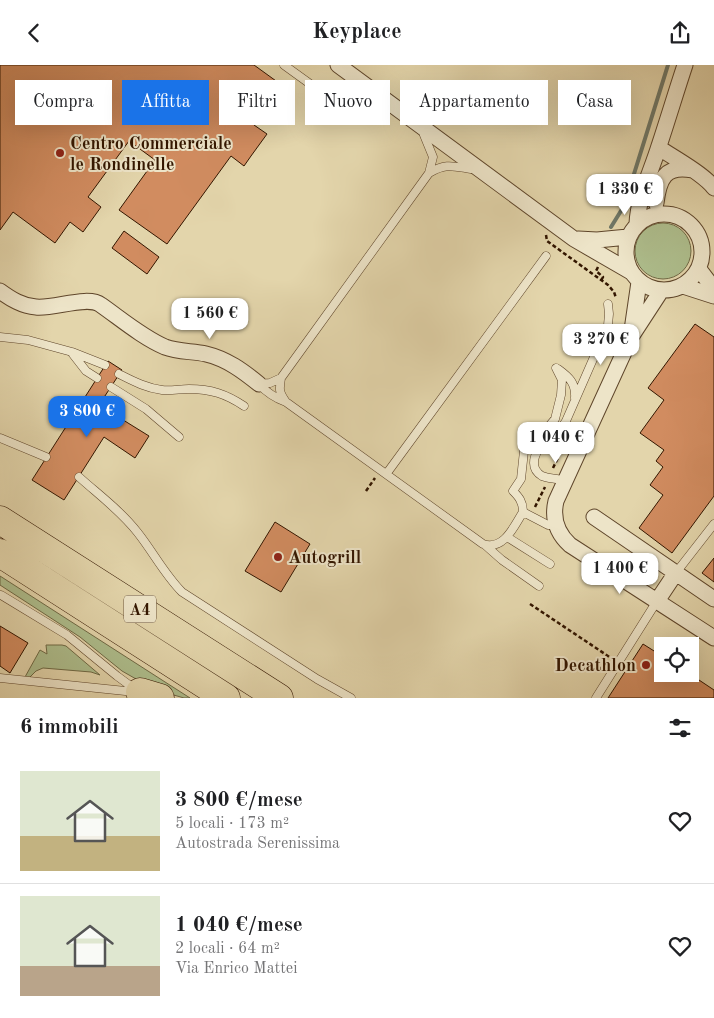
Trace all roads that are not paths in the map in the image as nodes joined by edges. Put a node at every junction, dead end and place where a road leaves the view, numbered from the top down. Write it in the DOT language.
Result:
graph roads {
  1 [pos="284,65"];
  2 [pos="337,65"];
  3 [pos="685,65"];
  4 [pos="305,80"];
  5 [pos="424,135"];
  6 [pos="659,148"];
  7 [pos="652,168"];
  8 [pos="471,169"];
  9 [pos="694,171"];
  10 [pos="429,173"];
  11 [pos="714,188"];
  12 [pos="659,208"];
  13 [pos="534,209"];
  14 [pos="638,224"];
  15 [pos="628,237"];
  16 [pos="574,239"];
  17 [pos="546,256"];
  18 [pos="699,269"];
  19 [pos="635,277"];
  20 [pos="683,286"];
  21 [pos="714,289"];
  22 [pos="0,291"];
  23 [pos="661,291"];
  24 [pos="714,296"];
  25 [pos="608,304"];
  26 [pos="0,337"];
  27 [pos="631,337"];
  28 [pos="72,352"];
  29 [pos="105,365"];
  30 [pos="119,374"];
  31 [pos="97,378"];
  32 [pos="281,378"];
  33 [pos="260,384"];
  34 [pos="111,387"];
  35 [pos="575,401"];
  36 [pos="286,402"];
  37 [pos="244,406"];
  38 [pos="179,437"];
  39 [pos="0,438"];
  40 [pos="46,457"];
  41 [pos="387,473"];
  42 [pos="79,477"];
  43 [pos="564,481"];
  44 [pos="523,512"];
  45 [pos="594,517"];
  46 [pos="0,520"];
  47 [pos="714,524"];
  48 [pos="556,525"];
  49 [pos="507,537"];
  50 [pos="483,543"];
  51 [pos="0,553"];
  52 [pos="550,564"];
  53 [pos="675,574"];
  54 [pos="539,586"];
  55 [pos="0,595"];
  56 [pos="714,599"];
  57 [pos="657,601"];
  58 [pos="714,638"];
  59 [pos="0,678"];
  60 [pos="150,695"];
  61 [pos="226,698"];
  62 [pos="280,698"];
  63 [pos="351,698"];
  64 [pos="596,698"];
  1 -- 4 [label="lane"];
  2 -- 5 [label="street"];
  2 -- 13 [label="street"];
  3 -- 6 [label="street"];
  5 -- 8 [label="street"];
  5 -- 10 [label="lane"];
  6 -- 7 [label="street"];
  6 -- 9 [label="street"];
  7 -- 12 [label="street"];
  7 -- 14 [label="street"];
  8 -- 10 [label="lane"];
  8 -- 13 [label="street"];
  9 -- 11 [label="street"];
  9 -- 12 [label="street"];
  10 -- 32 [label="lane"];
  12 -- 14 [label="street"];
  12 -- 18 [label="street"];
  13 -- 16 [label="street"];
  14 -- 15 [label="street"];
  15 -- 16 [label="street"];
  15 -- 19 [label="street"];
  16 -- 19 [label="street"];
  17 -- 41 [label="lane"];
  18 -- 20 [label="street"];
  18 -- 21 [label="street"];
  19 -- 23 [label="street"];
  19 -- 27 [label="street"];
  20 -- 23 [label="street"];
  20 -- 24 [label="street"];
  22 -- 33 [label="street"];
  23 -- 27 [label="street"];
  25 -- 35 [label="lane"];
  26 -- 28 [label="lane"];
  27 -- 43 [label="street"];
  28 -- 29 [label="lane"];
  28 -- 31 [label="lane"];
  30 -- 37 [label="lane"];
  32 -- 33 [label="lane"];
  32 -- 36 [label="lane"];
  33 -- 36 [label="lane"];
  34 -- 38 [label="lane"];
  35 -- 43 [label="lane"];
  35 -- 44 [label="lane"];
  36 -- 41 [label="lane"];
  39 -- 40 [label="lane"];
  41 -- 50 [label="lane"];
  42 -- 63 [label="lane"];
  43 -- 48 [label="street"];
  44 -- 48 [label="lane"];
  44 -- 49 [label="lane"];
  45 -- 53 [label="street"];
  46 -- 62 [label="highway, A4"];
  47 -- 53 [label="lane"];
  48 -- 57 [label="street"];
  49 -- 50 [label="lane"];
  49 -- 52 [label="lane"];
  50 -- 54 [label="lane"];
  51 -- 61 [label="highway, A4"];
  53 -- 56 [label="street"];
  53 -- 57 [label="street"];
  55 -- 60 [label="lane"];
  57 -- 58 [label="street"];
  57 -- 64 [label="lane"];
  59 -- 60 [label="lane"];
}
